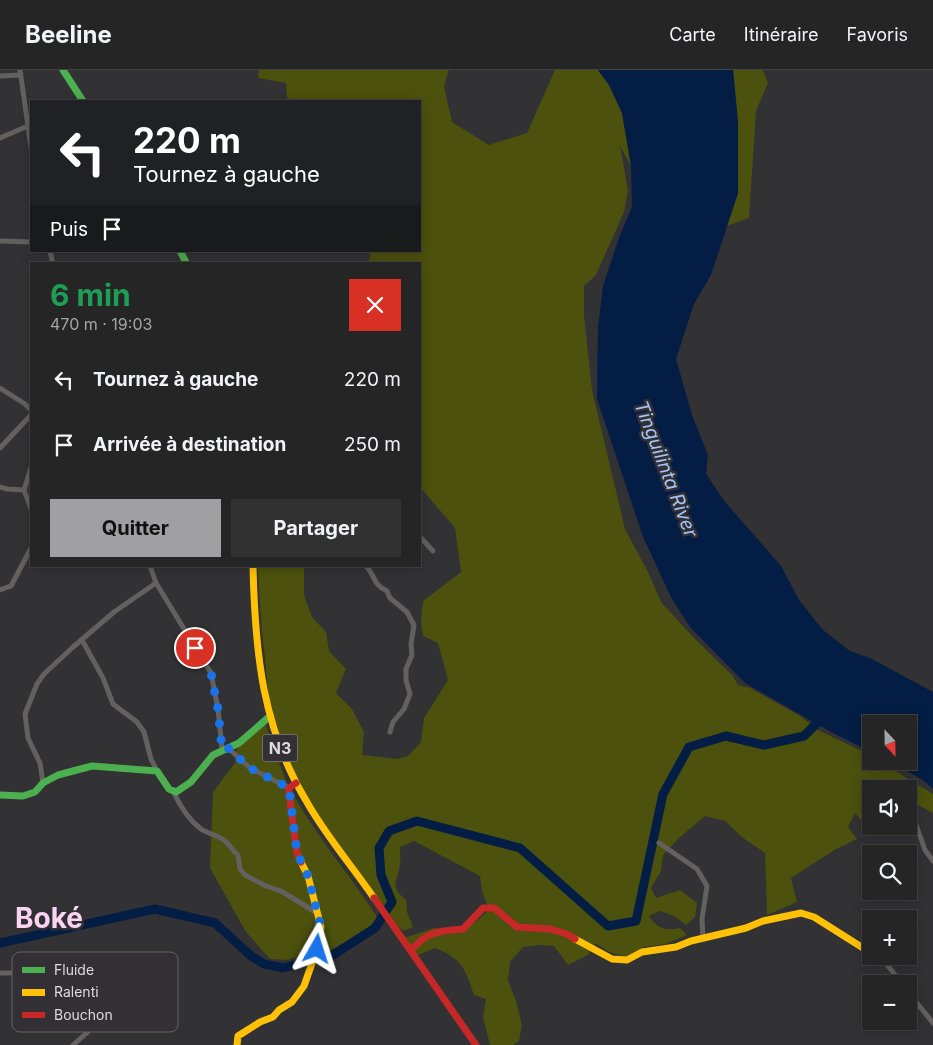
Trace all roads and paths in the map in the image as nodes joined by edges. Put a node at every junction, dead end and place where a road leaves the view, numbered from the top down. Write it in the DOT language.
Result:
graph roads {
  1 [pos="63,70"];
  2 [pos="20,73"];
  3 [pos="0,76"];
  4 [pos="82,100"];
  5 [pos="28,126"];
  6 [pos="0,138"];
  7 [pos="30,140"];
  8 [pos="0,240"];
  9 [pos="30,242"];
  10 [pos="0,388"];
  11 [pos="30,409"];
  12 [pos="30,416"];
  13 [pos="0,448"];
  14 [pos="30,471"];
  15 [pos="0,487"];
  16 [pos="24,490"];
  17 [pos="30,506"];
  18 [pos="421,538"];
  19 [pos="30,550"];
  20 [pos="433,551"];
  21 [pos="150,567"];
  22 [pos="253,567"];
  23 [pos="367,567"];
  24 [pos="156,583"];
  25 [pos="0,590"];
  26 [pos="82,640"];
  27 [pos="269,718"];
  28 [pos="390,732"];
  29 [pos="225,749"];
  30 [pos="157,771"];
  31 [pos="43,783"];
  32 [pos="296,783"];
  33 [pos="289,788"];
  34 [pos="173,791"];
  35 [pos="0,795"];
  36 [pos="917,827"];
  37 [pos="659,843"];
  38 [pos="933,861"];
  39 [pos="317,913"];
  40 [pos="703,938"];
  41 [pos="862,948"];
  42 [pos="411,951"];
  43 [pos="887,965"];
  44 [pos="895,975"];
  45 [pos="917,1003"];
  46 [pos="933,1023"];
  47 [pos="88,1032"];
  48 [pos="73,1045"];
  49 [pos="237,1045"];
  50 [pos="476,1045"];
  1 -- 4 [label="main road"];
  2 -- 3 [label="street"];
  2 -- 5 [label="street"];
  5 -- 6 [label="street"];
  5 -- 7 [label="street"];
  8 -- 9 [label="street"];
  10 -- 11 [label="street"];
  12 -- 13 [label="street"];
  14 -- 16 [label="street"];
  15 -- 16 [label="street"];
  16 -- 17 [label="street"];
  18 -- 20 [label="street"];
  19 -- 25 [label="street"];
  21 -- 24 [label="street"];
  22 -- 27 [label="main road, N3"];
  23 -- 28 [label="street"];
  24 -- 26 [label="street"];
  24 -- 29 [label="street"];
  26 -- 30 [label="street"];
  26 -- 31 [label="street"];
  27 -- 29 [label="main road"];
  27 -- 32 [label="main road, N3"];
  29 -- 33 [label="street"];
  29 -- 34 [label="main road"];
  30 -- 31 [label="main road"];
  30 -- 34 [label="main road"];
  31 -- 35 [label="main road"];
  32 -- 33 [label="main road"];
  32 -- 42 [label="main road, N3"];
  33 -- 39 [label="main road"];
  34 -- 39 [label="street"];
  36 -- 38 [label="street"];
  37 -- 40 [label="street"];
  39 -- 49 [label="main road"];
  40 -- 41 [label="main road"];
  40 -- 42 [label="main road"];
  42 -- 50 [label="main road, N3"];
  43 -- 44 [label="street"];
  45 -- 46 [label="street"];
  47 -- 48 [label="street"];
}
